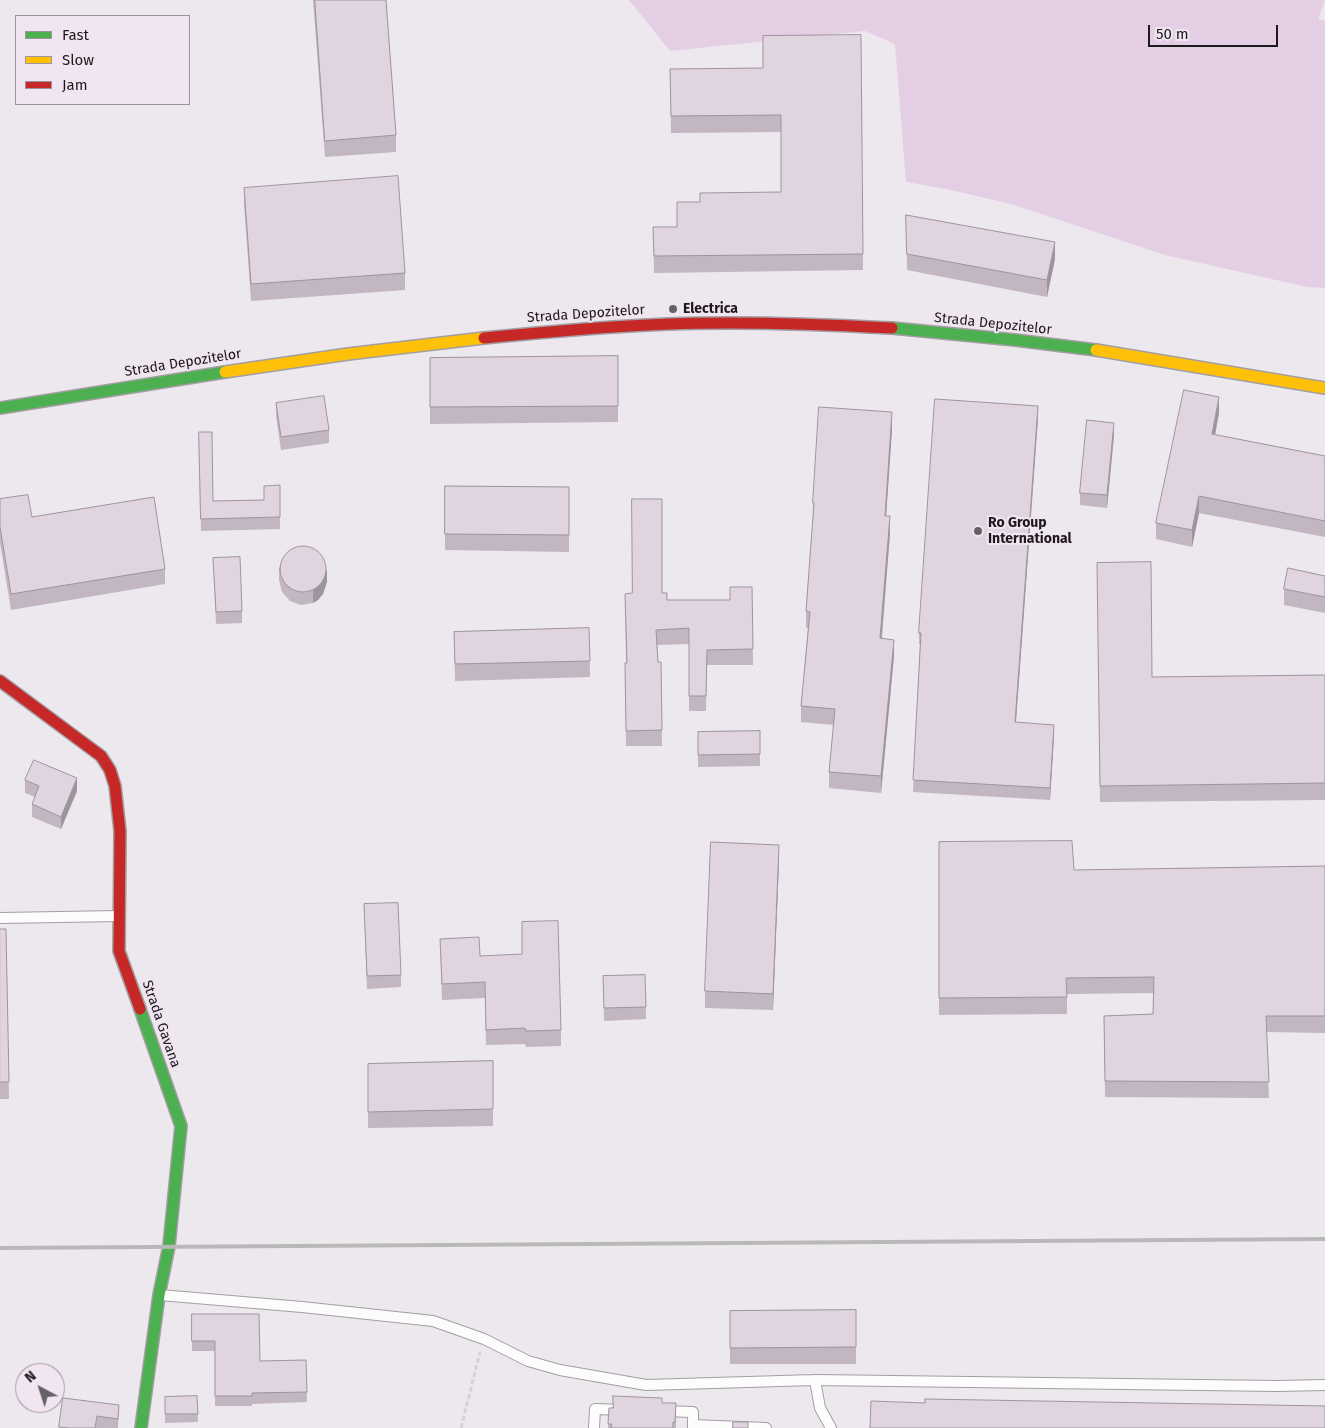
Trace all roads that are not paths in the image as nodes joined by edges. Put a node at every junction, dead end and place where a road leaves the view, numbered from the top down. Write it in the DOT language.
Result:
graph roads {
  1 [pos="1325,388"];
  2 [pos="0,408"];
  3 [pos="0,681"];
  4 [pos="120,916"];
  5 [pos="0,918"];
  6 [pos="159,1295"];
  7 [pos="815,1380"];
  8 [pos="1325,1385"];
  9 [pos="634,1410"];
  10 [pos="654,1411"];
  11 [pos="693,1427"];
  12 [pos="141,1428"];
  13 [pos="594,1428"];
  14 [pos="766,1428"];
  15 [pos="831,1428"];
  1 -- 2 [label="main road, Strada Depozitelor"];
  3 -- 4 [label="main road, Strada Gavana"];
  4 -- 5 [label="lane"];
  4 -- 6 [label="main road, Strada Gavana"];
  6 -- 7 [label="lane"];
  6 -- 12 [label="main road, Strada Gavana"];
  7 -- 8 [label="lane"];
  7 -- 15 [label="lane"];
  9 -- 13 [label="lane"];
  10 -- 11 [label="lane"];
  11 -- 14 [label="lane"];
}
